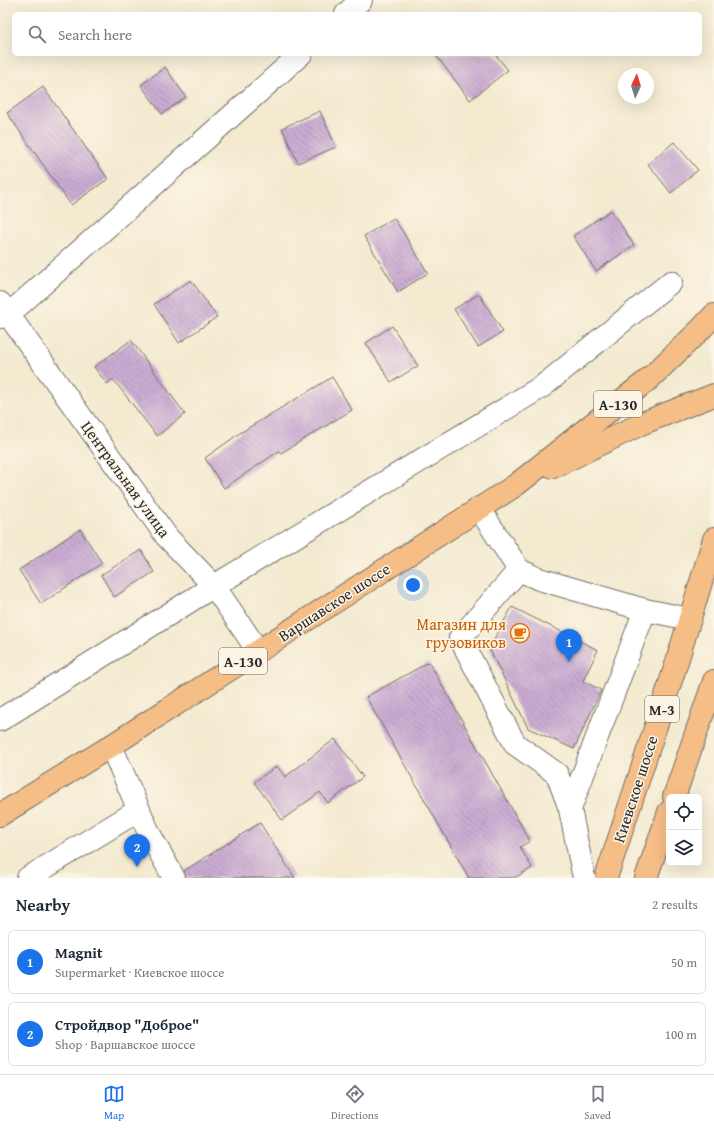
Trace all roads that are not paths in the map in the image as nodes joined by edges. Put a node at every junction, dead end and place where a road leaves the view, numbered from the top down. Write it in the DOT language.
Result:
graph roads {
  1 [pos="362,0"];
  2 [pos="348,12"];
  3 [pos="299,56"];
  4 [pos="671,282"];
  5 [pos="3,311"];
  6 [pos="714,315"];
  7 [pos="714,395"];
  8 [pos="516,485"];
  9 [pos="483,506"];
  10 [pos="714,539"];
  11 [pos="519,570"];
  12 [pos="214,586"];
  13 [pos="645,610"];
  14 [pos="690,619"];
  15 [pos="258,651"];
  16 [pos="714,681"];
  17 [pos="0,720"];
  18 [pos="111,746"];
  19 [pos="675,794"];
  20 [pos="570,809"];
  21 [pos="139,810"];
  22 [pos="0,816"];
  23 [pos="666,821"];
  24 [pos="28,878"];
  25 [pos="174,878"];
  26 [pos="584,878"];
  27 [pos="606,878"];
  28 [pos="646,878"];
  1 -- 2 [label="street"];
  3 -- 5 [label="street"];
  4 -- 12 [label="street"];
  5 -- 12 [label="street, Центральная улица"];
  6 -- 8 [label="main road, А-130"];
  7 -- 8 [label="main road, А-130"];
  8 -- 9 [label="main road, А-130"];
  9 -- 11 [label="street"];
  9 -- 15 [label="main road, Варшавское шоссе / А-130"];
  10 -- 14 [label="main road, Киевское шоссе / М-3"];
  11 -- 13 [label="street"];
  11 -- 20 [label="street"];
  12 -- 15 [label="street, Центральная улица"];
  12 -- 17 [label="street"];
  13 -- 14 [label="street"];
  13 -- 20 [label="street"];
  14 -- 27 [label="main road, Киевское шоссе / М-3"];
  15 -- 18 [label="main road, Варшавское шоссе / А-130"];
  16 -- 19 [label="main road, М-3"];
  18 -- 21 [label="street"];
  18 -- 22 [label="main road, Варшавское шоссе / А-130"];
  20 -- 26 [label="street"];
  21 -- 24 [label="street"];
  21 -- 25 [label="street"];
  23 -- 28 [label="main road"];
}
